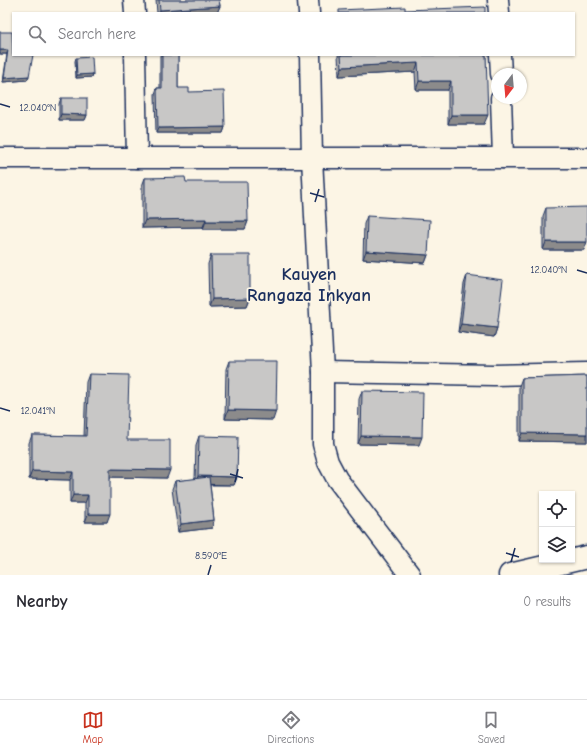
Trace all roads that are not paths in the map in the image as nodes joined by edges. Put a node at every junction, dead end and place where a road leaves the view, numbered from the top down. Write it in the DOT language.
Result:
graph roads {
  1 [pos="134,0"];
  2 [pos="308,0"];
  3 [pos="498,0"];
  4 [pos="135,12"];
  5 [pos="309,12"];
  6 [pos="499,12"];
  7 [pos="135,56"];
  8 [pos="310,56"];
  9 [pos="500,56"];
  10 [pos="500,68"];
  11 [pos="501,104"];
  12 [pos="0,158"];
  13 [pos="137,158"];
  14 [pos="312,158"];
  15 [pos="503,158"];
  16 [pos="587,158"];
  17 [pos="323,372"];
  18 [pos="587,373"];
  19 [pos="587,557"];
  20 [pos="410,575"];
  21 [pos="510,575"];
  1 -- 4 [label="street"];
  2 -- 5 [label="street"];
  3 -- 6 [label="street"];
  7 -- 13 [label="street"];
  8 -- 14 [label="street"];
  9 -- 10 [label="street"];
  11 -- 15 [label="street"];
  12 -- 13 [label="street"];
  13 -- 14 [label="street"];
  14 -- 15 [label="street"];
  14 -- 17 [label="street"];
  15 -- 16 [label="street"];
  17 -- 18 [label="street"];
  17 -- 20 [label="street"];
  19 -- 21 [label="main road"];
}
